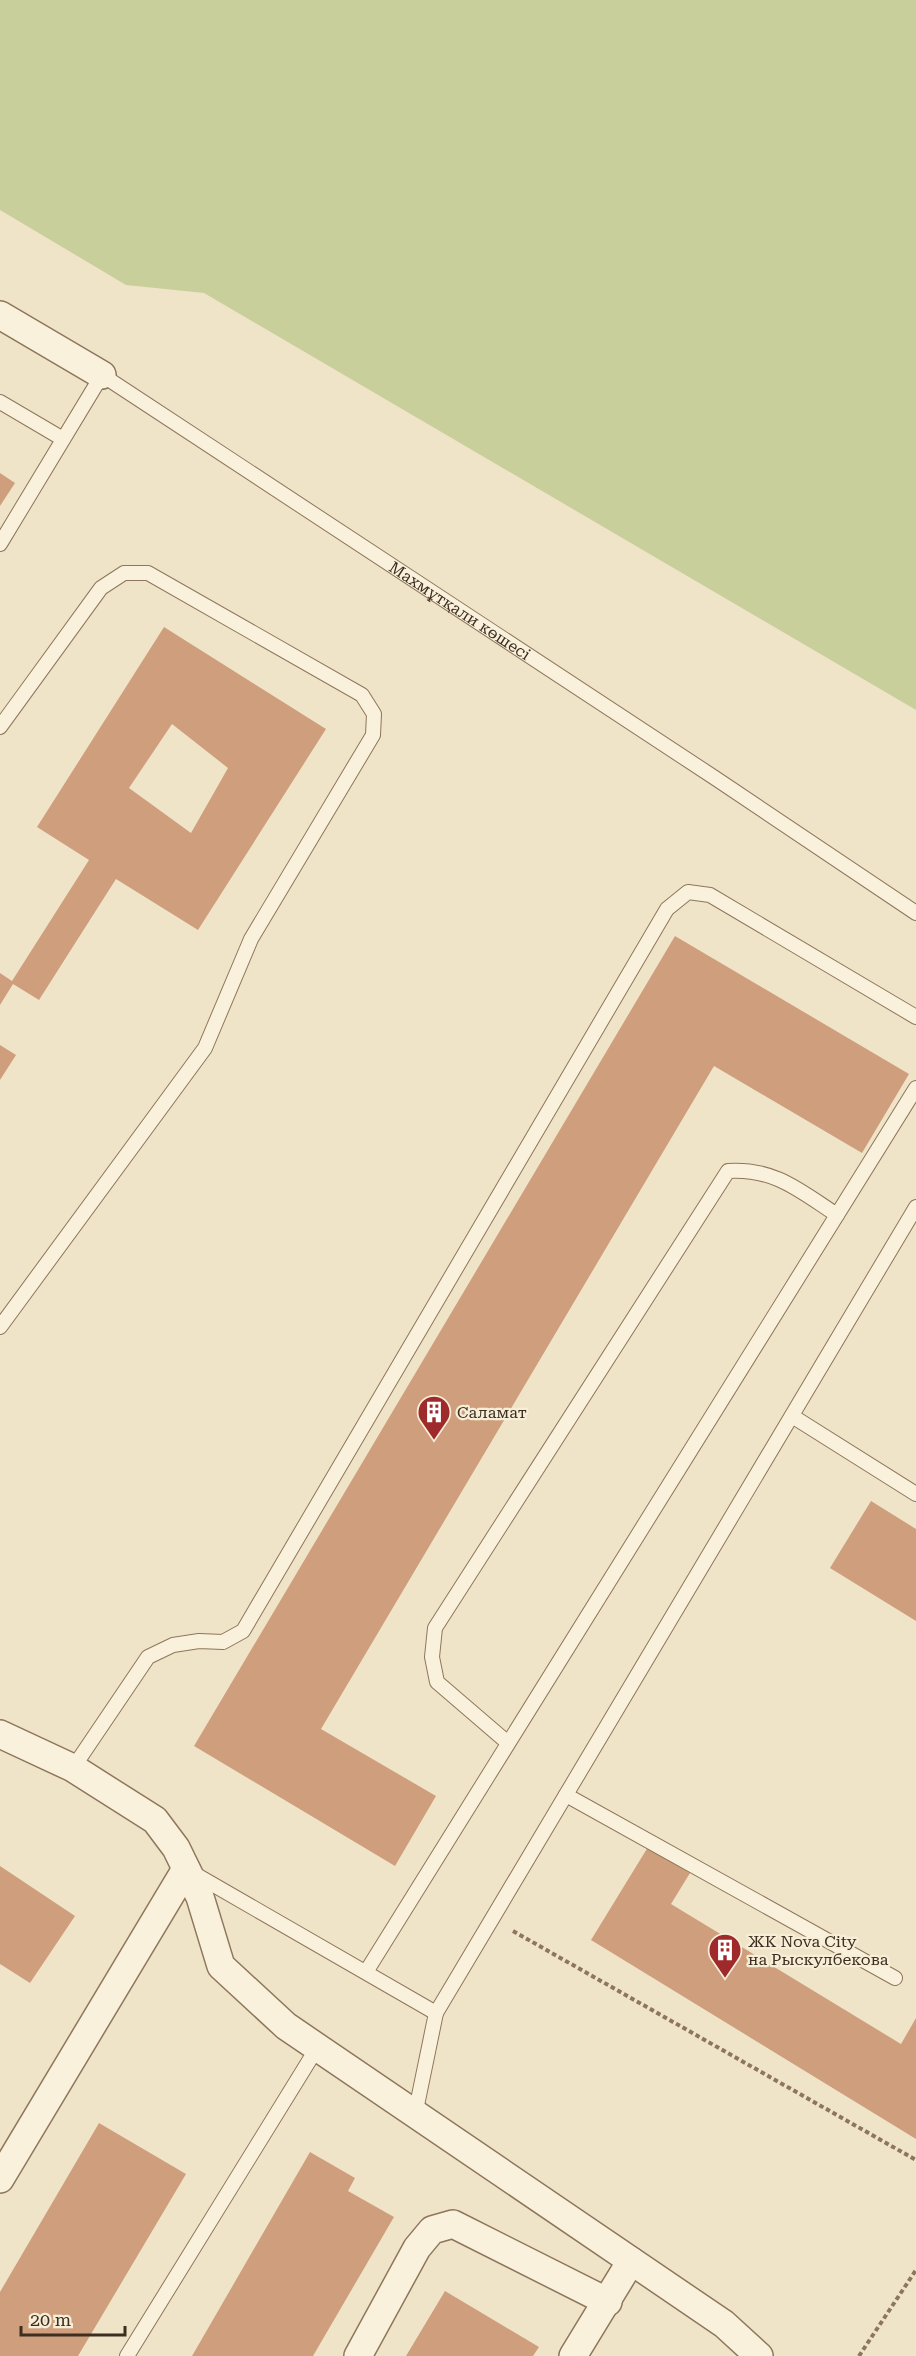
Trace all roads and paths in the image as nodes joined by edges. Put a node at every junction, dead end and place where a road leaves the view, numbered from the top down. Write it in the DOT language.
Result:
graph roads {
  1 [pos="0,315"];
  2 [pos="102,375"];
  3 [pos="0,402"];
  4 [pos="63,440"];
  5 [pos="0,544"];
  6 [pos="0,727"];
  7 [pos="916,913"];
  8 [pos="916,1017"];
  9 [pos="916,1088"];
  10 [pos="916,1207"];
  11 [pos="837,1215"];
  12 [pos="0,1327"];
  13 [pos="792,1416"];
  14 [pos="916,1494"];
  15 [pos="0,1734"];
  16 [pos="508,1743"];
  17 [pos="73,1768"];
  18 [pos="566,1795"];
  19 [pos="186,1869"];
  20 [pos="492,1919"];
  21 [pos="366,1972"];
  22 [pos="895,1978"];
  23 [pos="436,2013"];
  24 [pos="317,2048"];
  25 [pos="415,2115"];
  26 [pos="916,2160"];
  27 [pos="0,2179"];
  28 [pos="631,2261"];
  29 [pos="916,2270"];
  30 [pos="608,2302"];
  31 [pos="127,2356"];
  32 [pos="358,2356"];
  33 [pos="573,2356"];
  34 [pos="759,2356"];
  35 [pos="859,2356"];
  1 -- 2 [label="street, Махмұтқали көшесі"];
  2 -- 4 [label="lane"];
  2 -- 7 [label="lane, Махмұтқали көшесі"];
  3 -- 4 [label="lane"];
  4 -- 5 [label="lane"];
  6 -- 12 [label="lane"];
  8 -- 17 [label="lane"];
  9 -- 11 [label="lane"];
  10 -- 13 [label="lane"];
  11 -- 16 [label="lane"];
  11 -- 16 [label="lane"];
  13 -- 14 [label="lane"];
  13 -- 18 [label="lane"];
  15 -- 17 [label="street"];
  16 -- 21 [label="lane"];
  17 -- 19 [label="street"];
  18 -- 20 [label="lane"];
  18 -- 22 [label="lane"];
  19 -- 21 [label="lane"];
  19 -- 24 [label="street"];
  19 -- 27 [label="street"];
  20 -- 23 [label="lane"];
  20 -- 26 [label="path"];
  21 -- 23 [label="lane"];
  23 -- 25 [label="lane"];
  24 -- 25 [label="street"];
  24 -- 31 [label="lane"];
  25 -- 28 [label="street"];
  28 -- 30 [label="street"];
  28 -- 34 [label="street"];
  29 -- 35 [label="path"];
  30 -- 32 [label="street"];
  30 -- 33 [label="street"];
}
